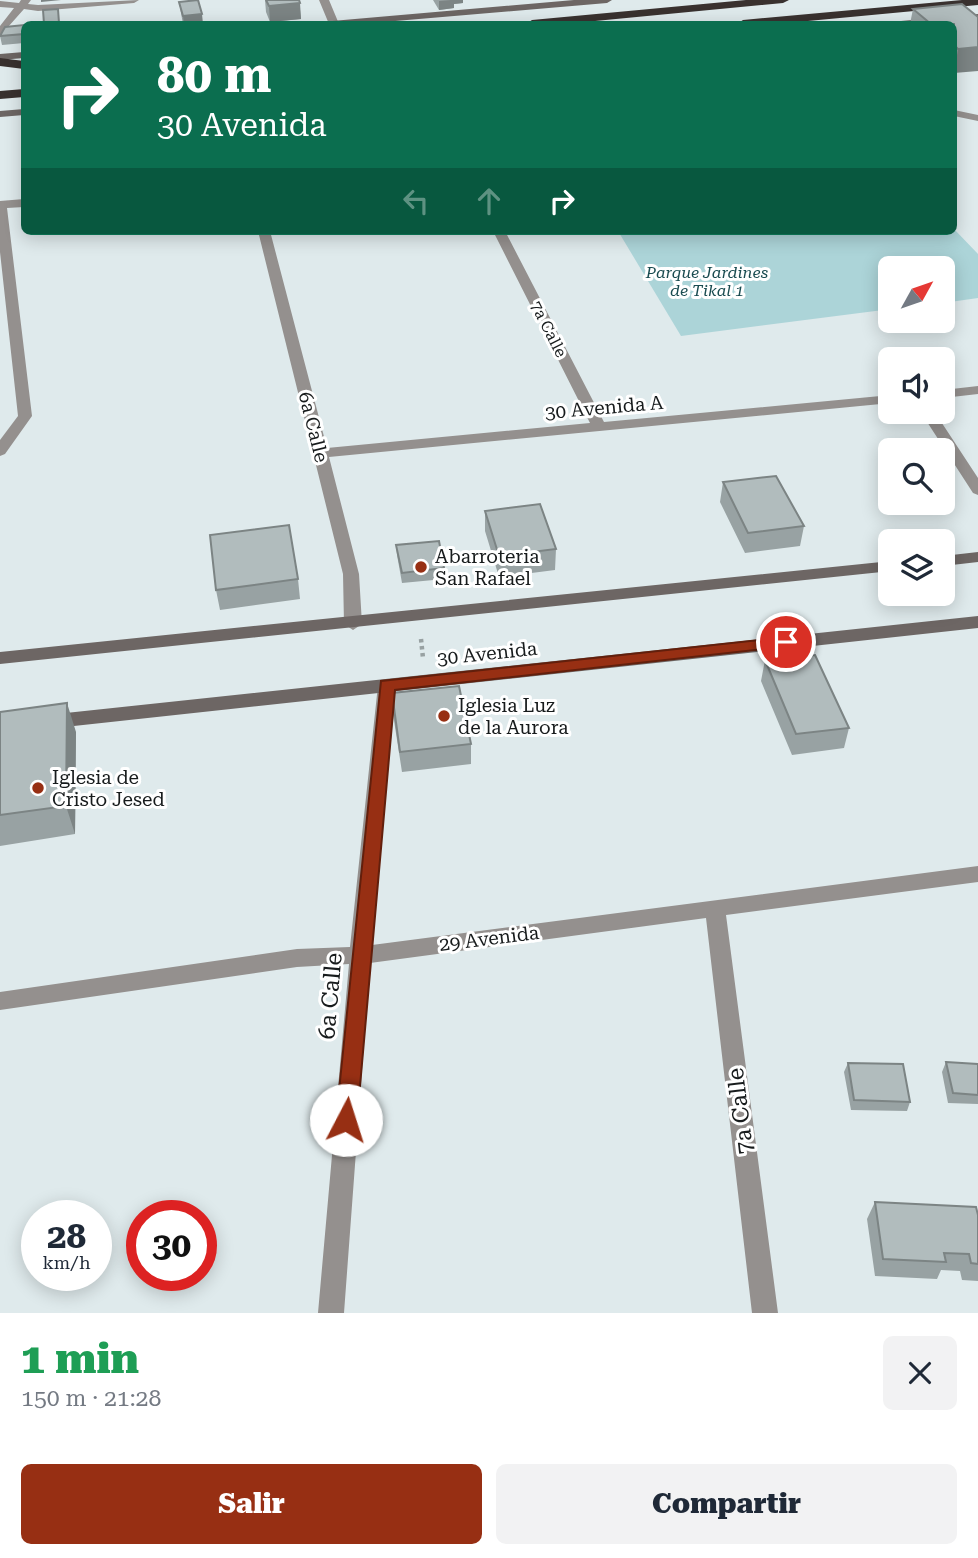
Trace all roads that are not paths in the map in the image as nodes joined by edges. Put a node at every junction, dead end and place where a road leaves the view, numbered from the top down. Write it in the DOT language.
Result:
graph roads {
  1 [pos="134,0"];
  2 [pos="324,0"];
  3 [pos="607,0"];
  4 [pos="783,0"];
  5 [pos="978,2"];
  6 [pos="24,3"];
  7 [pos="0,4"];
  8 [pos="978,17"];
  9 [pos="332,21"];
  10 [pos="367,21"];
  11 [pos="563,21"];
  12 [pos="775,21"];
  13 [pos="934,21"];
  14 [pos="0,33"];
  15 [pos="21,56"];
  16 [pos="0,60"];
  17 [pos="21,64"];
  18 [pos="21,71"];
  19 [pos="0,73"];
  20 [pos="21,93"];
  21 [pos="0,95"];
  22 [pos="21,111"];
  23 [pos="0,114"];
  24 [pos="21,203"];
  25 [pos="0,205"];
  26 [pos="265,235"];
  27 [pos="501,235"];
  28 [pos="978,390"];
  29 [pos="955,393"];
  30 [pos="878,400"];
  31 [pos="935,424"];
  32 [pos="599,427"];
  33 [pos="2,450"];
  34 [pos="321,453"];
  35 [pos="978,490"];
  36 [pos="978,557"];
  37 [pos="955,560"];
  38 [pos="878,567"];
  39 [pos="978,622"];
  40 [pos="353,624"];
  41 [pos="0,658"];
  42 [pos="387,685"];
  43 [pos="0,727"];
  44 [pos="978,874"];
  45 [pos="715,909"];
  46 [pos="360,955"];
  47 [pos="0,1001"];
  48 [pos="331,1313"];
  49 [pos="765,1313"];
  1 -- 6 [label="street"];
  2 -- 9 [label="street"];
  3 -- 10 [label="street"];
  4 -- 11 [label="highway"];
  5 -- 12 [label="highway"];
  6 -- 7 [label="street"];
  6 -- 14 [label="street"];
  8 -- 13 [label="street"];
  15 -- 16 [label="street"];
  16 -- 17 [label="highway"];
  18 -- 19 [label="highway"];
  20 -- 21 [label="highway"];
  22 -- 23 [label="street"];
  24 -- 25 [label="street"];
  25 -- 33 [label="street"];
  26 -- 34 [label="street, 6a Calle"];
  27 -- 32 [label="street, 7a Calle"];
  28 -- 29 [label="street"];
  30 -- 32 [label="street, 30 Avenida A"];
  31 -- 35 [label="street"];
  32 -- 34 [label="street, 30 Avenida A"];
  34 -- 40 [label="street, 6a Calle"];
  36 -- 37 [label="street"];
  38 -- 40 [label="street"];
  39 -- 42 [label="street, 30 Avenida"];
  40 -- 41 [label="street"];
  42 -- 43 [label="street, 30 Avenida"];
  42 -- 46 [label="street, 6a Calle"];
  44 -- 45 [label="street, 29 Avenida"];
  45 -- 46 [label="street, 29 Avenida"];
  45 -- 49 [label="street, 7a Calle"];
  46 -- 47 [label="street, 29 Avenida"];
  46 -- 48 [label="street, 6a Calle"];
}
